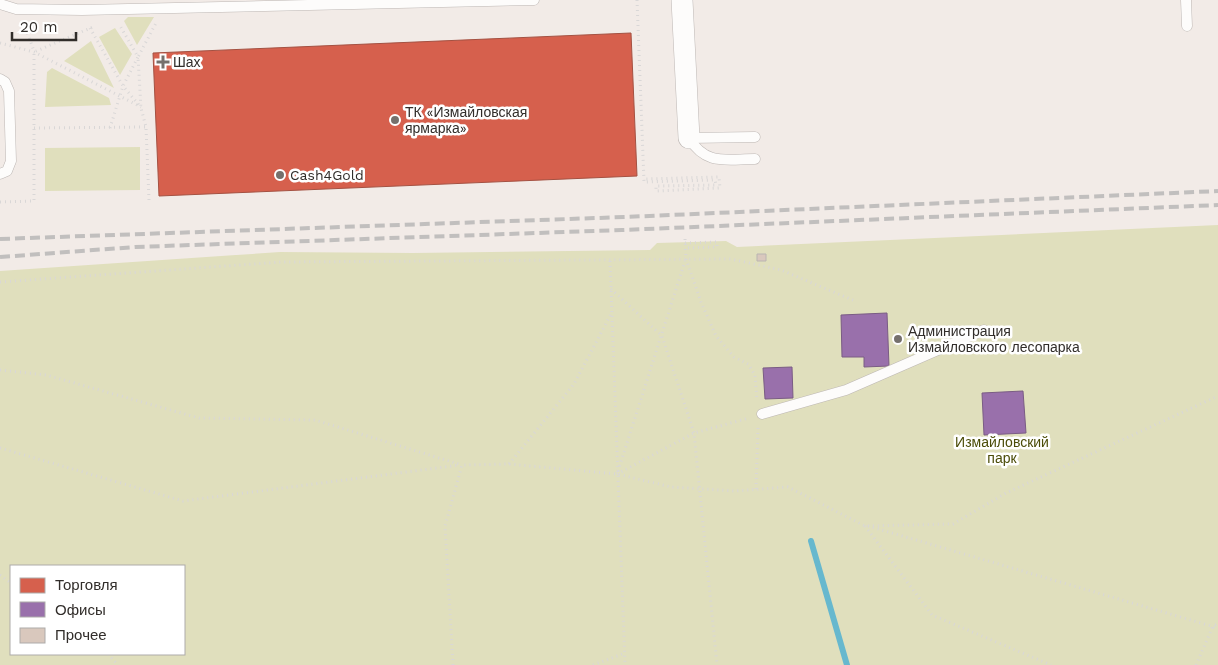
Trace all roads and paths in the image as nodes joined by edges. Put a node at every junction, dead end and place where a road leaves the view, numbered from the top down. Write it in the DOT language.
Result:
graph roads {
  1 [pos="534,0"];
  2 [pos="637,0"];
  3 [pos="682,0"];
  4 [pos="1186,0"];
  5 [pos="0,4"];
  6 [pos="16,9"];
  7 [pos="164,9"];
  8 [pos="116,17"];
  9 [pos="98,25"];
  10 [pos="1187,26"];
  11 [pos="90,28"];
  12 [pos="0,43"];
  13 [pos="34,52"];
  14 [pos="138,57"];
  15 [pos="0,79"];
  16 [pos="123,86"];
  17 [pos="120,97"];
  18 [pos="141,108"];
  19 [pos="146,127"];
  20 [pos="34,128"];
  21 [pos="110,128"];
  22 [pos="754,137"];
  23 [pos="689,138"];
  24 [pos="755,159"];
  25 [pos="0,174"];
  26 [pos="644,179"];
  27 [pos="148,200"];
  28 [pos="0,202"];
  29 [pos="685,248"];
  30 [pos="686,259"];
  31 [pos="610,261"];
  32 [pos="0,282"];
  33 [pos="611,289"];
  34 [pos="856,301"];
  35 [pos="612,312"];
  36 [pos="984,330"];
  37 [pos="662,336"];
  38 [pos="0,370"];
  39 [pos="1218,396"];
  40 [pos="760,415"];
  41 [pos="694,433"];
  42 [pos="0,448"];
  43 [pos="509,464"];
  44 [pos="462,465"];
  45 [pos="616,474"];
  46 [pos="700,489"];
  47 [pos="756,489"];
  48 [pos="865,526"];
  49 [pos="1218,624"];
  50 [pos="1213,626"];
  51 [pos="1218,628"];
  52 [pos="625,653"];
  53 [pos="109,655"];
  54 [pos="118,665"];
  55 [pos="454,665"];
  56 [pos="593,665"];
  57 [pos="625,665"];
  58 [pos="718,665"];
  59 [pos="1051,665"];
  60 [pos="1196,665"];
  1 -- 7 [label="lane"];
  2 -- 26 [label="path"];
  3 -- 23 [label="street"];
  4 -- 10 [label="lane"];
  5 -- 6 [label="lane"];
  6 -- 7 [label="lane"];
  6 -- 13 [label="path"];
  7 -- 14 [label="path"];
  8 -- 14 [label="path"];
  9 -- 11 [label="path"];
  11 -- 13 [label="path"];
  11 -- 16 [label="path"];
  12 -- 13 [label="path"];
  13 -- 17 [label="path"];
  13 -- 20 [label="path"];
  14 -- 16 [label="path"];
  14 -- 18 [label="path"];
  15 -- 25 [label="lane"];
  16 -- 17 [label="path"];
  16 -- 18 [label="path"];
  17 -- 18 [label="path"];
  17 -- 21 [label="path"];
  18 -- 19 [label="path"];
  19 -- 21 [label="path"];
  19 -- 27 [label="path"];
  20 -- 21 [label="path"];
  20 -- 28 [label="path"];
  22 -- 23 [label="lane"];
  23 -- 24 [label="lane"];
  26 -- 26 [label="path"];
  29 -- 29 [label="path"];
  29 -- 30 [label="path"];
  30 -- 31 [label="path"];
  30 -- 34 [label="path"];
  30 -- 37 [label="path"];
  30 -- 40 [label="path"];
  31 -- 32 [label="path"];
  31 -- 33 [label="path"];
  33 -- 35 [label="path"];
  33 -- 37 [label="path"];
  35 -- 43 [label="path"];
  35 -- 45 [label="path"];
  36 -- 40 [label="lane"];
  37 -- 41 [label="path"];
  37 -- 45 [label="path"];
  38 -- 44 [label="path"];
  39 -- 48 [label="path"];
  40 -- 41 [label="path"];
  40 -- 47 [label="path"];
  41 -- 45 [label="path"];
  41 -- 46 [label="path"];
  42 -- 44 [label="path"];
  43 -- 44 [label="path"];
  43 -- 45 [label="path"];
  44 -- 55 [label="path"];
  45 -- 46 [label="path"];
  45 -- 52 [label="path"];
  46 -- 47 [label="path"];
  46 -- 58 [label="path"];
  47 -- 48 [label="path"];
  48 -- 50 [label="path"];
  48 -- 59 [label="path"];
  49 -- 50 [label="path"];
  50 -- 51 [label="path"];
  50 -- 60 [label="path"];
  52 -- 56 [label="path"];
  52 -- 57 [label="path"];
  53 -- 54 [label="path"];
}
